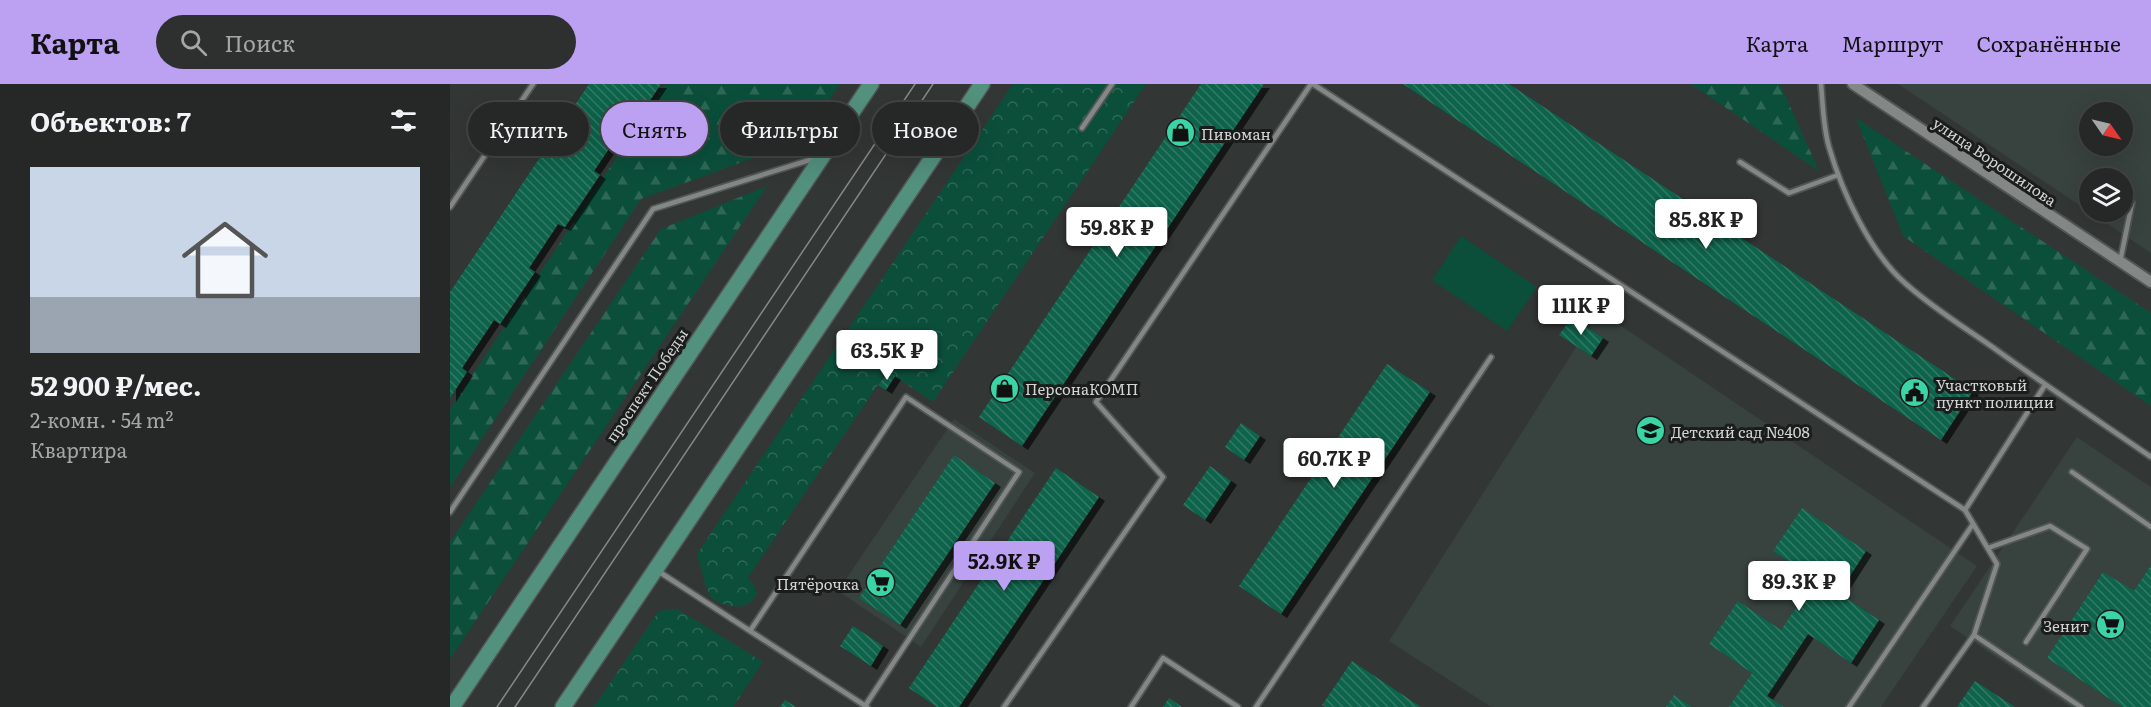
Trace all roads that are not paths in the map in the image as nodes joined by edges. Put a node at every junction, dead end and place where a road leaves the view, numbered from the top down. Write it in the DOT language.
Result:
graph roads {
  1 [pos="533,84"];
  2 [pos="871,84"];
  3 [pos="982,84"];
  4 [pos="1112,84"];
  5 [pos="1312,84"];
  6 [pos="1821,84"];
  7 [pos="1853,84"];
  8 [pos="859,102"];
  9 [pos="1082,128"];
  10 [pos="822,156"];
  11 [pos="1740,162"];
  12 [pos="1838,175"];
  13 [pos="450,207"];
  14 [pos="2128,222"];
  15 [pos="2120,262"];
  16 [pos="2151,282"];
  17 [pos="1491,357"];
  18 [pos="2045,385"];
  19 [pos="2151,457"];
  20 [pos="2072,472"];
  21 [pos="1965,510"];
  22 [pos="450,512"];
  23 [pos="1973,524"];
  24 [pos="2151,527"];
  25 [pos="1988,548"];
  26 [pos="656,569"];
  27 [pos="750,631"];
  28 [pos="1974,636"];
  29 [pos="2026,642"];
  30 [pos="866,706"];
  31 [pos="452,707"];
  32 [pos="563,707"];
  33 [pos="1004,707"];
  34 [pos="1131,707"];
  35 [pos="1238,707"];
  36 [pos="1256,707"];
  37 [pos="1849,707"];
  38 [pos="1923,707"];
  39 [pos="2081,707"];
  1 -- 13 [label="lane"];
  2 -- 8 [label="main road, проспект Победы"];
  3 -- 26 [label="main road"];
  4 -- 9 [label="lane"];
  5 -- 21 [label="lane"];
  5 -- 33 [label="lane"];
  6 -- 12 [label="lane"];
  7 -- 15 [label="street, улица Ворошилова"];
  10 -- 22 [label="lane"];
  10 -- 31 [label="main road, проспект Победы"];
  11 -- 12 [label="lane"];
  12 -- 18 [label="lane"];
  14 -- 15 [label="lane"];
  15 -- 16 [label="street, улица Ворошилова"];
  17 -- 36 [label="lane"];
  18 -- 19 [label="lane"];
  18 -- 21 [label="lane"];
  20 -- 24 [label="lane"];
  21 -- 23 [label="lane"];
  23 -- 25 [label="lane"];
  23 -- 37 [label="lane"];
  25 -- 28 [label="lane"];
  25 -- 29 [label="lane"];
  26 -- 27 [label="lane"];
  26 -- 32 [label="main road"];
  27 -- 30 [label="lane"];
  27 -- 30 [label="lane"];
  28 -- 38 [label="lane"];
  28 -- 39 [label="lane"];
  34 -- 35 [label="lane"];
}
